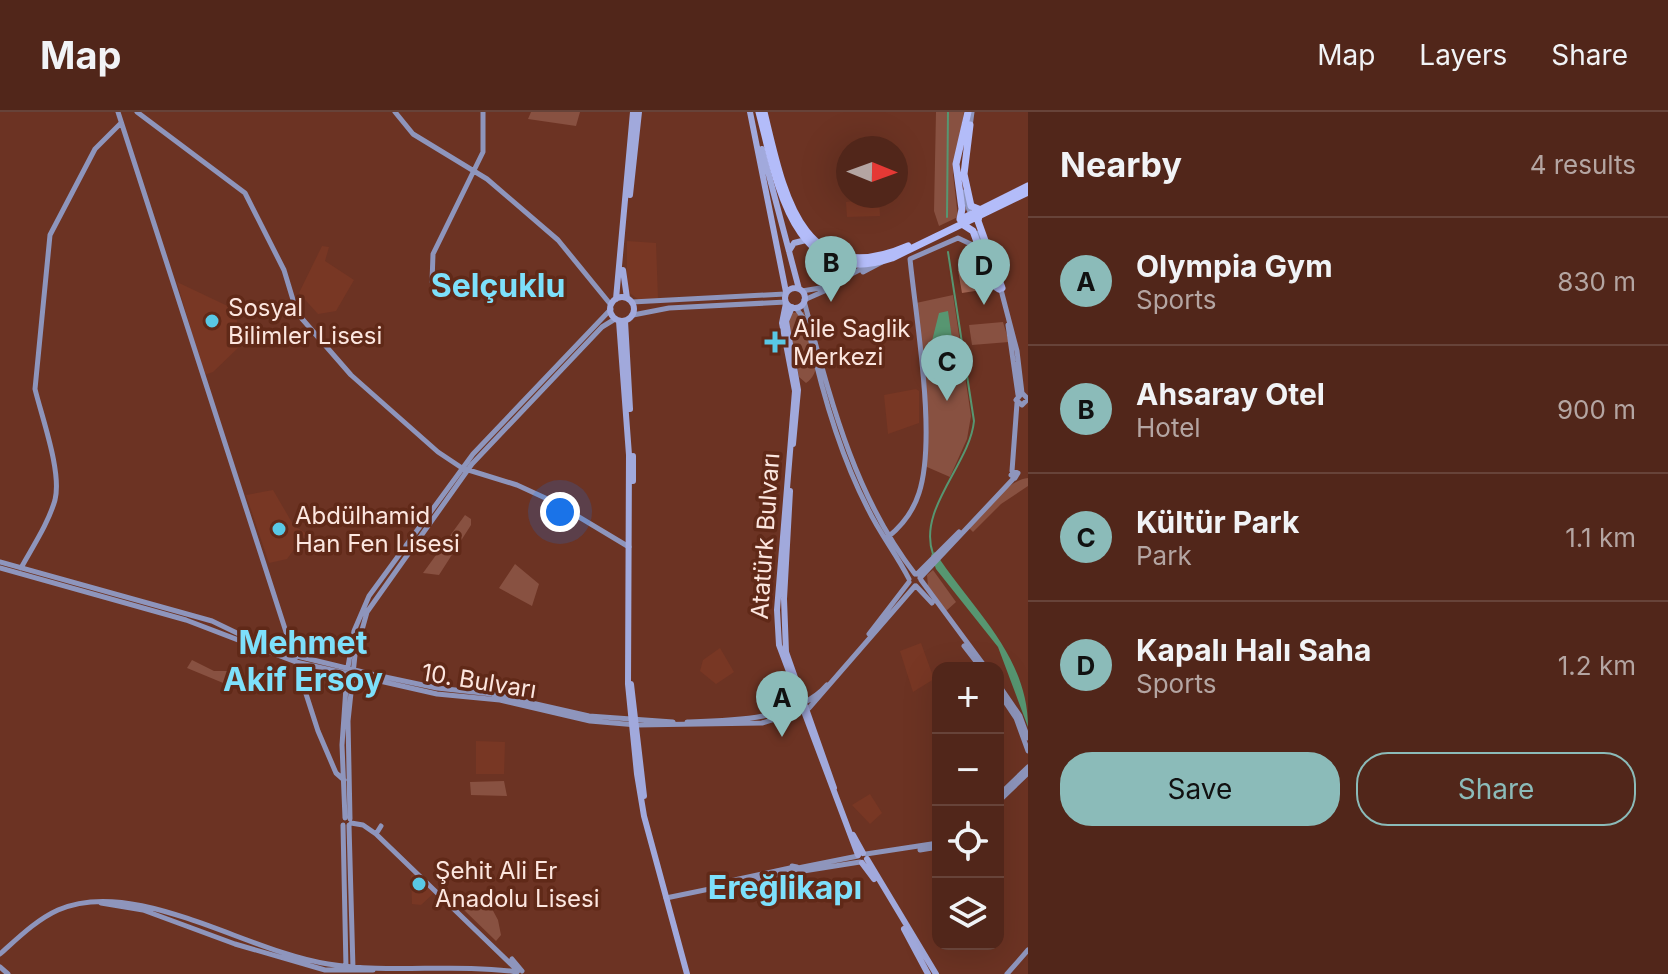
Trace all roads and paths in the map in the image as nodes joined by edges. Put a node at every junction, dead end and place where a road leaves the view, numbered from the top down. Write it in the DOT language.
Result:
graph roads {
  1 [pos="118,112"];
  2 [pos="137,112"];
  3 [pos="395,112"];
  4 [pos="483,112"];
  5 [pos="636,112"];
  6 [pos="757,112"];
  7 [pos="970,112"];
  8 [pos="121,123"];
  9 [pos="970,125"];
  10 [pos="474,170"];
  11 [pos="1028,189"];
  12 [pos="980,213"];
  13 [pos="961,222"];
  14 [pos="978,231"];
  15 [pos="806,240"];
  16 [pos="906,246"];
  17 [pos="789,251"];
  18 [pos="982,251"];
  19 [pos="886,260"];
  20 [pos="872,263"];
  21 [pos="432,282"];
  22 [pos="1000,288"];
  23 [pos="800,290"];
  24 [pos="629,300"];
  25 [pos="789,301"];
  26 [pos="804,301"];
  27 [pos="613,304"];
  28 [pos="633,315"];
  29 [pos="620,320"];
  30 [pos="1024,398"];
  31 [pos="630,439"];
  32 [pos="465,469"];
  33 [pos="888,537"];
  34 [pos="629,547"];
  35 [pos="0,562"];
  36 [pos="0,568"];
  37 [pos="21,569"];
  38 [pos="915,580"];
  39 [pos="355,655"];
  40 [pos="295,659"];
  41 [pos="979,662"];
  42 [pos="351,671"];
  43 [pos="365,675"];
  44 [pos="352,688"];
  45 [pos="797,693"];
  46 [pos="1004,693"];
  47 [pos="816,699"];
  48 [pos="1004,700"];
  49 [pos="802,707"];
  50 [pos="788,710"];
  51 [pos="804,720"];
  52 [pos="634,722"];
  53 [pos="811,726"];
  54 [pos="1028,739"];
  55 [pos="1028,751"];
  56 [pos="1028,770"];
  57 [pos="344,780"];
  58 [pos="1004,793"];
  59 [pos="348,822"];
  60 [pos="381,826"];
  61 [pos="376,834"];
  62 [pos="932,846"];
  63 [pos="863,858"];
  64 [pos="666,897"];
  65 [pos="97,901"];
  66 [pos="1027,950"];
  67 [pos="0,954"];
  68 [pos="0,967"];
  69 [pos="350,970"];
  70 [pos="332,971"];
  71 [pos="521,973"];
  72 [pos="8,974"];
  73 [pos="339,974"];
  74 [pos="492,974"];
  75 [pos="688,974"];
  76 [pos="933,974"];
  77 [pos="1007,974"];
  1 -- 8 [label="main road"];
  2 -- 32 [label="main road"];
  3 -- 10 [label="main road"];
  4 -- 10 [label="main road"];
  5 -- 24 [label="main road"];
  5 -- 27 [label="main road"];
  6 -- 15 [label="highway"];
  6 -- 16 [label="highway"];
  6 -- 17 [label="main road"];
  6 -- 25 [label="main road, Atatürk Bulvarı"];
  7 -- 9 [label="main road"];
  7 -- 9 [label="main road"];
  7 -- 13 [label="highway"];
  8 -- 37 [label="main road"];
  8 -- 40 [label="main road"];
  9 -- 12 [label="highway"];
  10 -- 21 [label="main road"];
  10 -- 27 [label="main road"];
  11 -- 12 [label="highway"];
  12 -- 13 [label="highway"];
  12 -- 14 [label="highway"];
  13 -- 14 [label="highway"];
  13 -- 16 [label="highway"];
  13 -- 19 [label="highway"];
  14 -- 18 [label="highway"];
  14 -- 22 [label="highway"];
  15 -- 17 [label="main road"];
  15 -- 20 [label="highway"];
  16 -- 20 [label="main road"];
  17 -- 23 [label="main road"];
  18 -- 22 [label="highway"];
  18 -- 33 [label="main road"];
  19 -- 20 [label="highway"];
  19 -- 26 [label="main road"];
  20 -- 23 [label="main road"];
  22 -- 30 [label="main road"];
  23 -- 25 [label="main road"];
  23 -- 26 [label="main road"];
  24 -- 25 [label="main road"];
  24 -- 27 [label="main road"];
  24 -- 28 [label="main road"];
  25 -- 26 [label="main road"];
  25 -- 28 [label="main road"];
  25 -- 38 [label="main road"];
  25 -- 45 [label="main road, Atatürk Bulvarı"];
  26 -- 33 [label="main road"];
  27 -- 29 [label="main road"];
  27 -- 32 [label="main road"];
  28 -- 29 [label="main road"];
  29 -- 31 [label="main road"];
  29 -- 32 [label="main road"];
  30 -- 38 [label="main road"];
  31 -- 34 [label="main road"];
  31 -- 52 [label="main road"];
  32 -- 34 [label="main road"];
  32 -- 39 [label="main road"];
  32 -- 42 [label="main road"];
  33 -- 38 [label="main road"];
  34 -- 52 [label="main road"];
  35 -- 37 [label="main road, 10. Bulvarı"];
  36 -- 40 [label="main road, 10. Bulvarı"];
  37 -- 40 [label="main road, 10. Bulvarı"];
  38 -- 41 [label="main road"];
  38 -- 47 [label="main road"];
  39 -- 42 [label="main road"];
  39 -- 43 [label="main road"];
  40 -- 42 [label="main road, 10. Bulvarı"];
  40 -- 57 [label="main road"];
  42 -- 43 [label="main road, 10. Bulvarı"];
  42 -- 44 [label="main road"];
  42 -- 57 [label="main road"];
  43 -- 44 [label="main road"];
  43 -- 52 [label="main road, 10. Bulvarı"];
  44 -- 59 [label="main road"];
  45 -- 47 [label="main road"];
  45 -- 49 [label="main road, Atatürk Bulvarı"];
  45 -- 50 [label="main road"];
  46 -- 54 [label="main road"];
  47 -- 49 [label="main road, 10. Bulvarı"];
  47 -- 53 [label="main road"];
  48 -- 55 [label="main road"];
  49 -- 50 [label="main road, 10. Bulvarı"];
  49 -- 51 [label="main road, Atatürk Bulvarı"];
  49 -- 53 [label="main road, Atatürk Bulvarı"];
  50 -- 51 [label="main road"];
  50 -- 52 [label="main road, 10. Bulvarı"];
  51 -- 63 [label="main road, Atatürk Bulvarı"];
  52 -- 64 [label="main road"];
  53 -- 63 [label="main road, Atatürk Bulvarı"];
  56 -- 58 [label="main road"];
  57 -- 59 [label="main road"];
  59 -- 61 [label="main road"];
  59 -- 69 [label="main road"];
  60 -- 61 [label="main road"];
  61 -- 71 [label="main road"];
  62 -- 63 [label="main road"];
  63 -- 64 [label="main road"];
  63 -- 76 [label="main road, Atatürk Bulvarı"];
  64 -- 75 [label="main road"];
  65 -- 67 [label="main road"];
  65 -- 69 [label="main road"];
  65 -- 70 [label="main road"];
  66 -- 77 [label="main road"];
  68 -- 72 [label="main road"];
  69 -- 70 [label="main road"];
  69 -- 71 [label="main road"];
  69 -- 74 [label="main road"];
  70 -- 73 [label="main road"];
}
